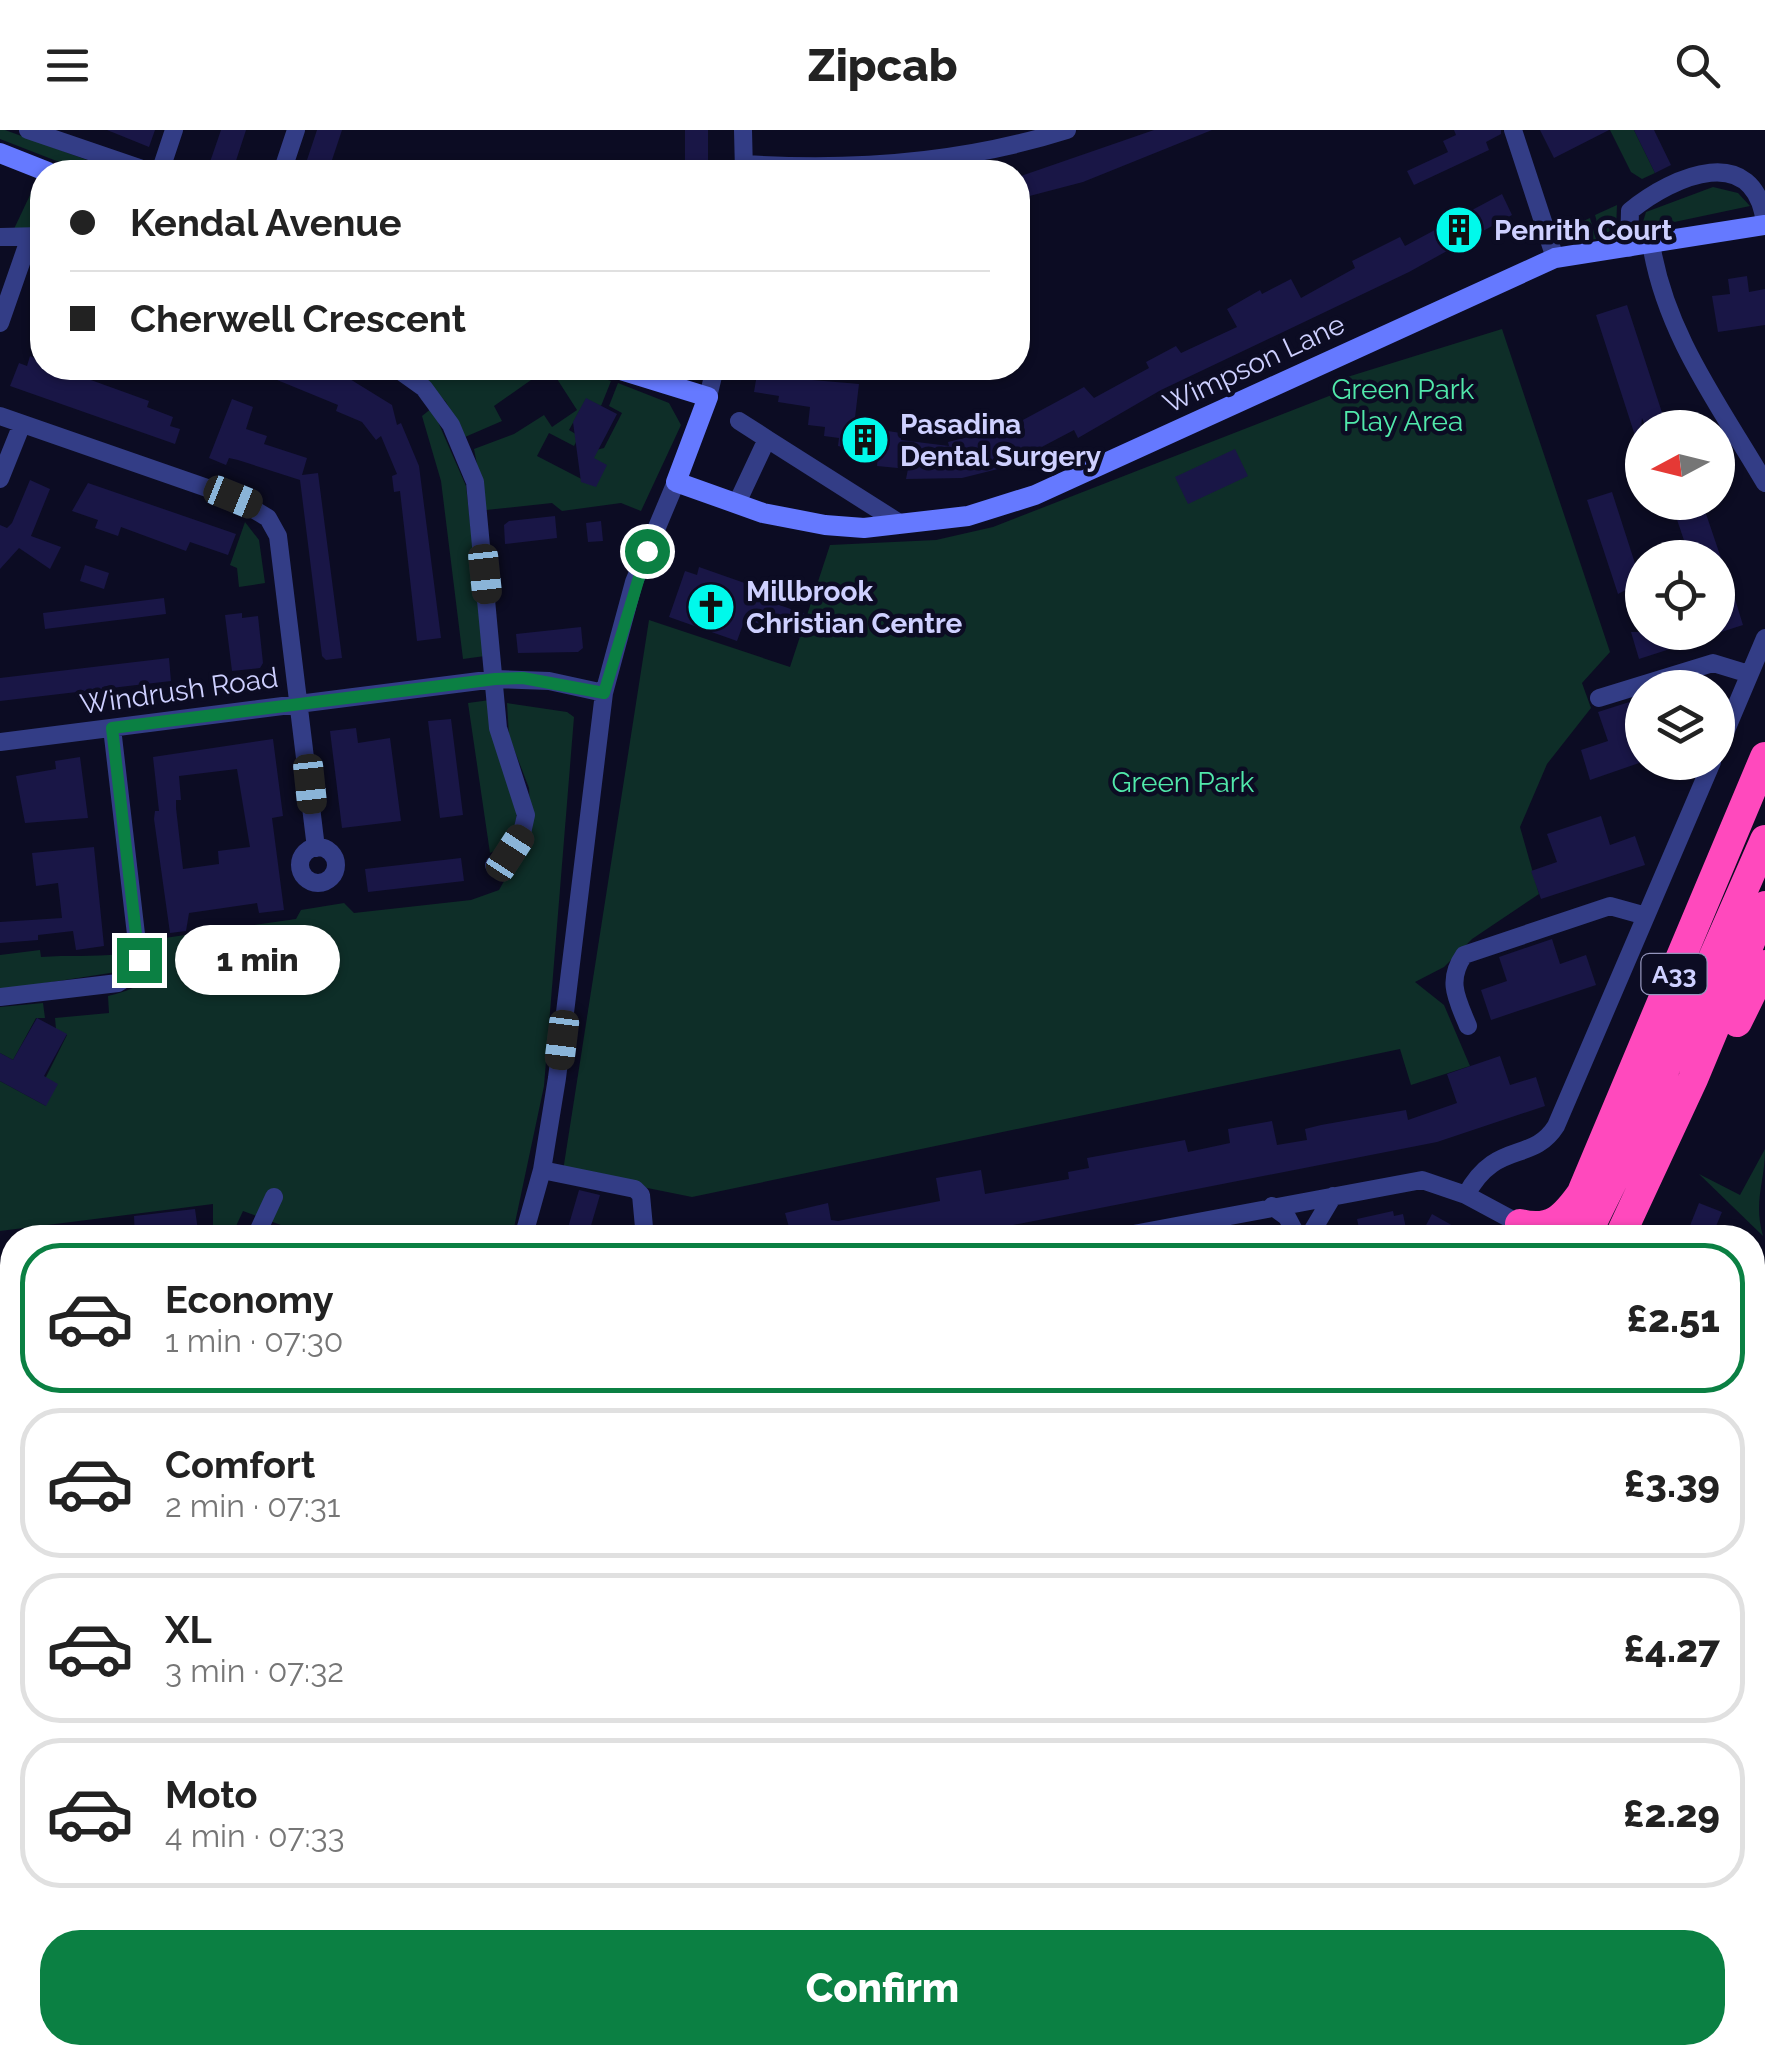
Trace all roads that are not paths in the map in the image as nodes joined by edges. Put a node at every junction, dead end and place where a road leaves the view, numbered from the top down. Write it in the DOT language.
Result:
graph roads {
  1 [pos="28,130"];
  2 [pos="174,130"];
  3 [pos="296,130"];
  4 [pos="743,130"];
  5 [pos="1067,130"];
  6 [pos="1513,130"];
  7 [pos="0,153"];
  8 [pos="115,160"];
  9 [pos="164,160"];
  10 [pos="286,160"];
  11 [pos="744,160"];
  12 [pos="946,160"];
  13 [pos="30,165"];
  14 [pos="1765,224"];
  15 [pos="0,237"];
  16 [pos="30,237"];
  17 [pos="1651,243"];
  18 [pos="1629,248"];
  19 [pos="30,251"];
  20 [pos="1555,258"];
  21 [pos="0,323"];
  22 [pos="413,380"];
  23 [pos="653,380"];
  24 [pos="712,380"];
  25 [pos="708,397"];
  26 [pos="0,416"];
  27 [pos="738,421"];
  28 [pos="22,424"];
  29 [pos="767,439"];
  30 [pos="0,478"];
  31 [pos="676,482"];
  32 [pos="1765,482"];
  33 [pos="736,503"];
  34 [pos="901,524"];
  35 [pos="1765,638"];
  36 [pos="1748,674"];
  37 [pos="495,679"];
  38 [pos="604,693"];
  39 [pos="1598,698"];
  40 [pos="300,702"];
  41 [pos="1735,706"];
  42 [pos="112,728"];
  43 [pos="0,742"];
  44 [pos="1765,757"];
  45 [pos="1704,780"];
  46 [pos="1765,840"];
  47 [pos="316,848"];
  48 [pos="494,865"];
  49 [pos="1765,906"];
  50 [pos="1646,916"];
  51 [pos="1765,965"];
  52 [pos="0,997"];
  53 [pos="1468,1026"];
  54 [pos="1666,1140"];
  55 [pos="542,1170"];
  56 [pos="1584,1190"];
  57 [pos="1466,1194"];
  58 [pos="274,1196"];
  59 [pos="1332,1196"];
  60 [pos="1272,1206"];
  61 [pos="261,1225"];
  62 [pos="527,1225"];
  63 [pos="644,1225"];
  64 [pos="1177,1225"];
  65 [pos="1291,1225"];
  66 [pos="1315,1225"];
  67 [pos="1519,1225"];
  68 [pos="1542,1225"];
  69 [pos="1577,1225"];
  70 [pos="1590,1225"];
  71 [pos="1625,1225"];
  1 -- 8 [label="street"];
  2 -- 9 [label="street"];
  3 -- 10 [label="street"];
  4 -- 11 [label="street"];
  5 -- 12 [label="street"];
  6 -- 20 [label="street"];
  7 -- 13 [label="street"];
  14 -- 17 [label="street, Wimpson Lane"];
  14 -- 18 [label="street, Wimpson Lane"];
  15 -- 16 [label="street"];
  17 -- 18 [label="street, Wimpson Lane"];
  17 -- 32 [label="street"];
  18 -- 20 [label="street, Wimpson Lane"];
  19 -- 21 [label="street"];
  20 -- 34 [label="street, Wimpson Lane"];
  22 -- 37 [label="street"];
  23 -- 25 [label="street"];
  24 -- 25 [label="street"];
  25 -- 31 [label="street"];
  26 -- 28 [label="street"];
  27 -- 29 [label="street"];
  28 -- 30 [label="street"];
  28 -- 40 [label="street"];
  29 -- 33 [label="street"];
  29 -- 34 [label="street"];
  31 -- 33 [label="street, Wimpson Lane"];
  31 -- 38 [label="street"];
  33 -- 34 [label="street, Wimpson Lane"];
  35 -- 36 [label="street"];
  36 -- 39 [label="street"];
  36 -- 41 [label="street"];
  37 -- 38 [label="street, Windrush Road"];
  37 -- 40 [label="street, Windrush Road"];
  37 -- 48 [label="street"];
  38 -- 55 [label="street"];
  40 -- 42 [label="street, Windrush Road"];
  40 -- 47 [label="street"];
  42 -- 43 [label="street, Windrush Road"];
  42 -- 52 [label="street"];
  44 -- 56 [label="highway, A33"];
  45 -- 50 [label="street"];
  46 -- 70 [label="highway, A33"];
  49 -- 54 [label="highway, A33"];
  50 -- 53 [label="street"];
  50 -- 57 [label="street"];
  51 -- 54 [label="highway, A33"];
  54 -- 71 [label="highway, A33"];
  55 -- 62 [label="street"];
  55 -- 63 [label="street"];
  56 -- 68 [label="highway"];
  56 -- 69 [label="highway, A33"];
  57 -- 59 [label="street"];
  57 -- 67 [label="street"];
  58 -- 61 [label="street"];
  59 -- 60 [label="street"];
  59 -- 66 [label="street"];
  60 -- 64 [label="street"];
  60 -- 65 [label="street"];
}
